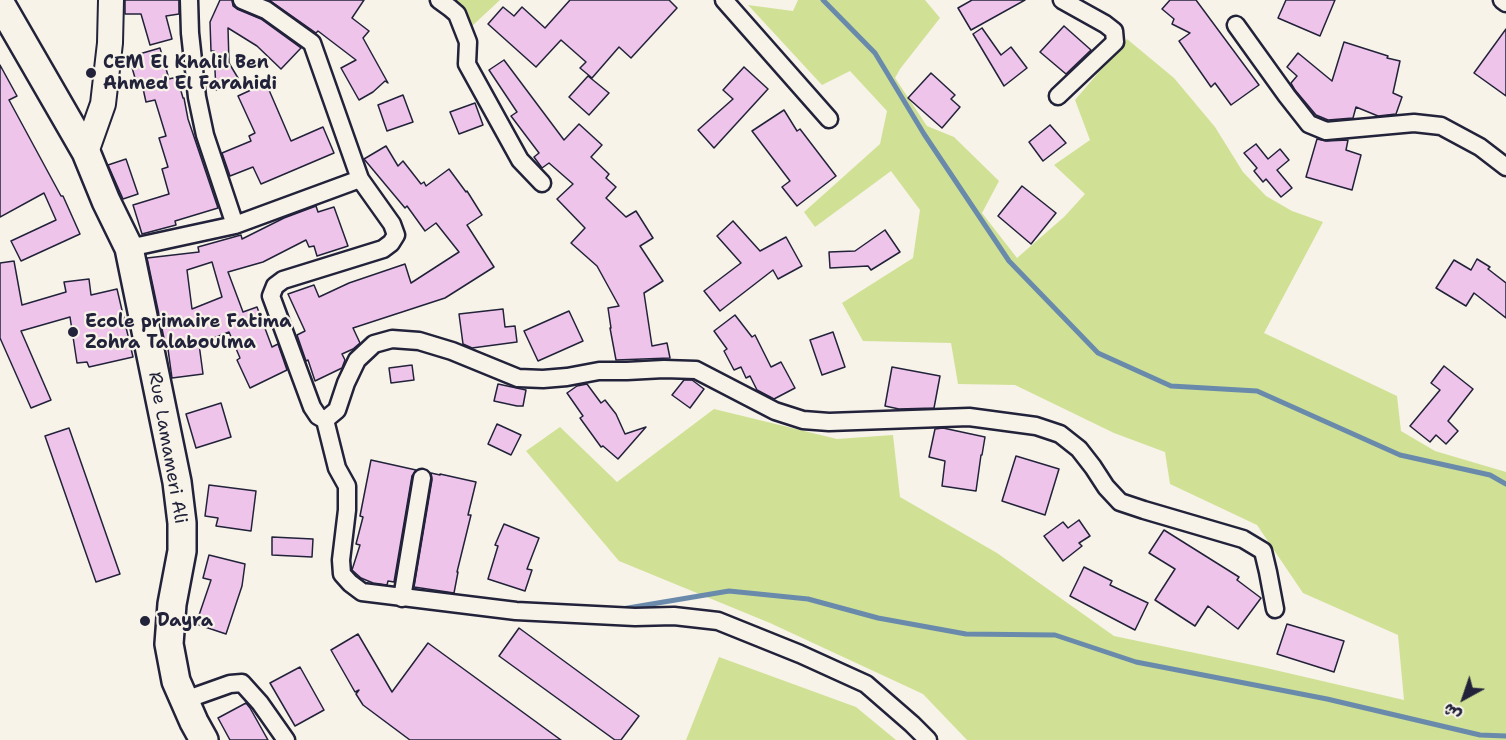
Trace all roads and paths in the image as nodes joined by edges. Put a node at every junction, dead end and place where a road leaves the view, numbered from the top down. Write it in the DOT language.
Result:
graph roads {
  1 [pos="111,0"];
  2 [pos="189,0"];
  3 [pos="242,0"];
  4 [pos="439,0"];
  5 [pos="724,0"];
  6 [pos="1062,0"];
  7 [pos="1502,0"];
  8 [pos="0,3"];
  9 [pos="1506,3"];
  10 [pos="1236,25"];
  11 [pos="1058,96"];
  12 [pos="829,119"];
  13 [pos="86,152"];
  14 [pos="1506,167"];
  15 [pos="360,179"];
  16 [pos="542,183"];
  17 [pos="235,225"];
  18 [pos="129,249"];
  19 [pos="325,420"];
  20 [pos="422,478"];
  21 [pos="402,597"];
  22 [pos="1275,609"];
  23 [pos="184,700"];
  24 [pos="204,740"];
  25 [pos="286,740"];
  26 [pos="928,740"];
  1 -- 13 [label="street"];
  2 -- 17 [label="street"];
  3 -- 15 [label="street"];
  4 -- 16 [label="street"];
  5 -- 12 [label="street"];
  6 -- 11 [label="street"];
  7 -- 9 [label="street"];
  8 -- 13 [label="main road, Rue Lamameri Ali"];
  10 -- 14 [label="street"];
  13 -- 18 [label="main road, Rue Lamameri Ali"];
  15 -- 17 [label="street"];
  15 -- 19 [label="street"];
  17 -- 18 [label="street"];
  18 -- 23 [label="main road, Rue Lamameri Ali"];
  19 -- 21 [label="street"];
  19 -- 22 [label="street"];
  20 -- 21 [label="street"];
  21 -- 26 [label="street"];
  23 -- 24 [label="main road, Rue Lamameri Ali"];
  23 -- 25 [label="street"];
}
